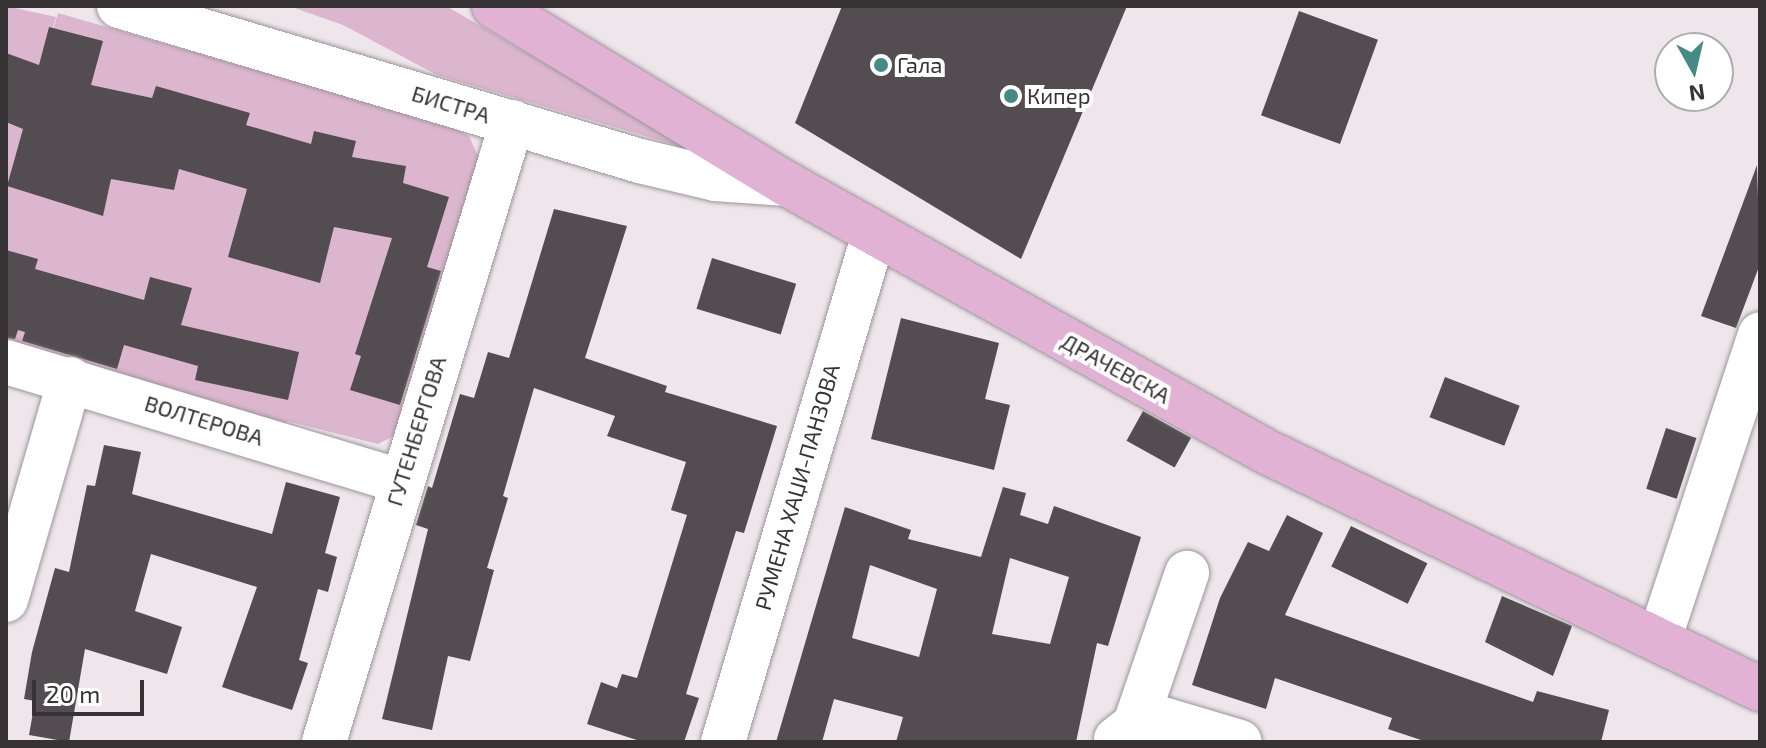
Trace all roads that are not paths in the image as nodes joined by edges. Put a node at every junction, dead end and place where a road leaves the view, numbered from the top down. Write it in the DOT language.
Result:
graph roads {
  1 [pos="119,6"];
  2 [pos="211,6"];
  3 [pos="494,6"];
  4 [pos="240,41"];
  5 [pos="512,122"];
  6 [pos="787,184"];
  7 [pos="874,234"];
  8 [pos="1760,334"];
  9 [pos="6,362"];
  10 [pos="70,379"];
  11 [pos="400,481"];
  12 [pos="1187,573"];
  13 [pos="6,600"];
  14 [pos="1659,640"];
  15 [pos="1760,689"];
  16 [pos="1122,733"];
  17 [pos="324,742"];
  18 [pos="723,742"];
  19 [pos="1240,742"];
  1 -- 4 [label="street, БИСТРА"];
  2 -- 4 [label="street"];
  3 -- 6 [label="main road, ДРАЧЕВСКА"];
  4 -- 5 [label="street, БИСТРА"];
  5 -- 6 [label="street, БИСТРА"];
  5 -- 11 [label="street, ГУТЕНБЕРГОВА"];
  6 -- 7 [label="main road, ДРАЧЕВСКА"];
  7 -- 14 [label="main road, ДРАЧЕВСКА"];
  7 -- 18 [label="street, РУМЕНА ХАЏИ-ПАНЗОВА"];
  8 -- 14 [label="street"];
  9 -- 10 [label="street, ВОЛТЕРОВА"];
  10 -- 11 [label="street, ВОЛТЕРОВА"];
  10 -- 13 [label="street"];
  11 -- 17 [label="street, ГУТЕНБЕРГОВА"];
  12 -- 16 [label="street"];
  14 -- 15 [label="main road, ДРАЧЕВСКА"];
  16 -- 19 [label="street"];
}
